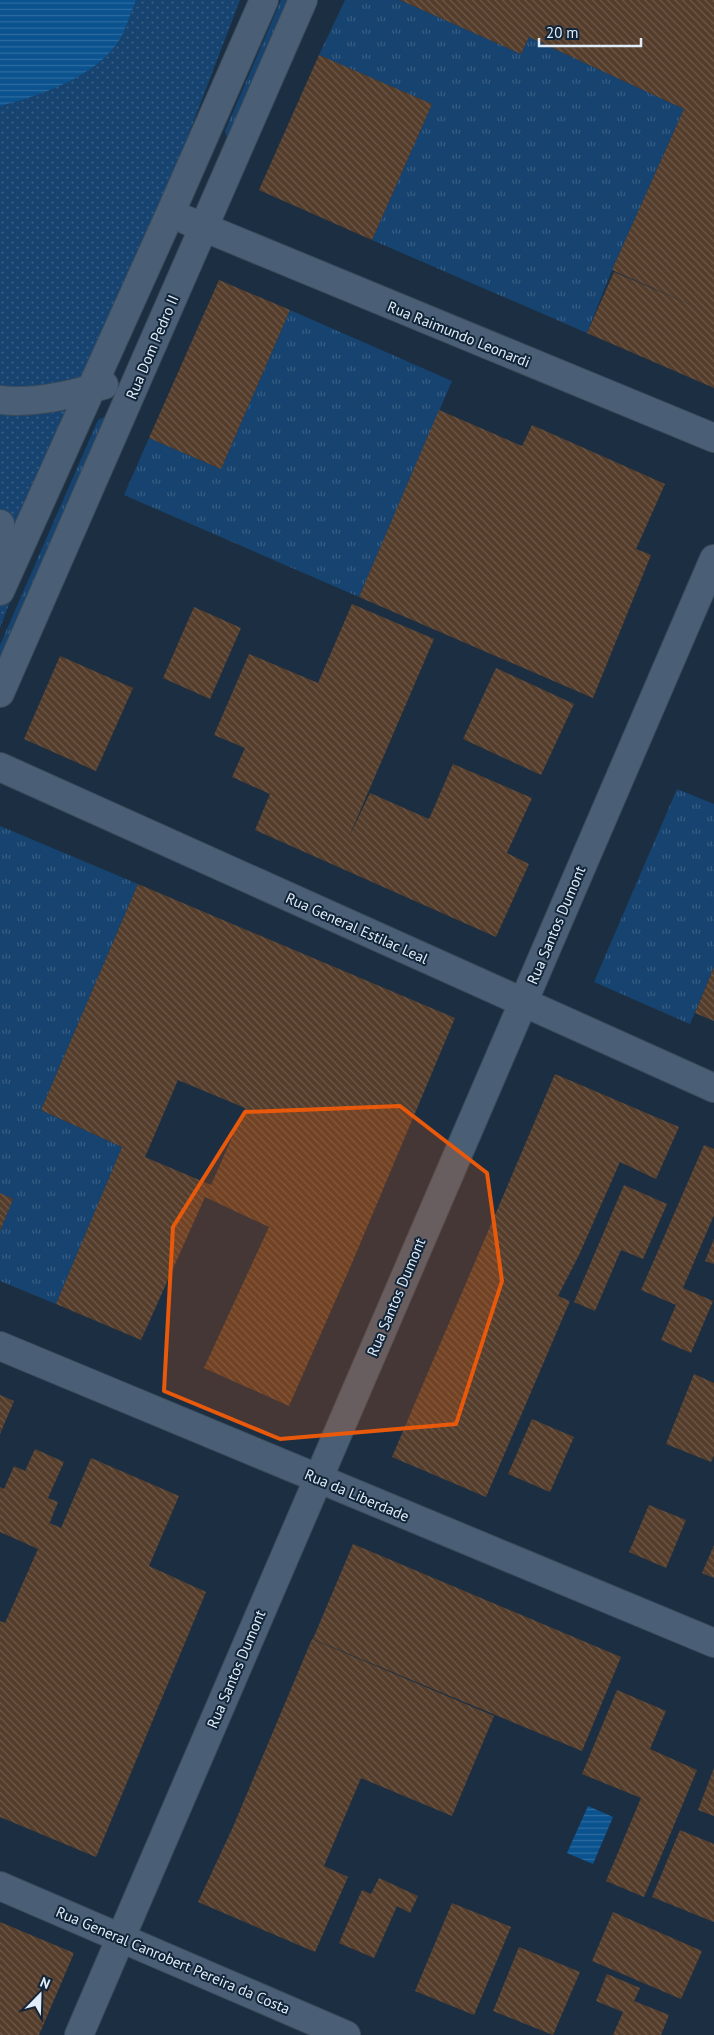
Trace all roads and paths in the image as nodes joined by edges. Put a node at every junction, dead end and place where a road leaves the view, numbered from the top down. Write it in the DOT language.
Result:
graph roads {
  1 [pos="264,0"];
  2 [pos="303,0"];
  3 [pos="170,214"];
  4 [pos="204,227"];
  5 [pos="141,373"];
  6 [pos="92,389"];
  7 [pos="0,400"];
  8 [pos="714,438"];
  9 [pos="0,524"];
  10 [pos="714,559"];
  11 [pos="0,563"];
  12 [pos="0,592"];
  13 [pos="0,693"];
  14 [pos="0,767"];
  15 [pos="523,1003"];
  16 [pos="714,1088"];
  17 [pos="0,1346"];
  18 [pos="317,1478"];
  19 [pos="714,1643"];
  20 [pos="0,1886"];
  21 [pos="121,1938"];
  22 [pos="79,2035"];
  23 [pos="346,2035"];
  1 -- 3 [label="street"];
  2 -- 4 [label="street, Rua Dom Pedro II"];
  3 -- 4 [label="street, Rua Raimundo Leonardi"];
  3 -- 6 [label="street"];
  4 -- 5 [label="street, Rua Dom Pedro II"];
  4 -- 8 [label="street, Rua Raimundo Leonardi"];
  5 -- 6 [label="street"];
  5 -- 13 [label="street, Rua Dom Pedro II"];
  6 -- 7 [label="street"];
  6 -- 12 [label="street"];
  9 -- 11 [label="street"];
  10 -- 15 [label="street, Rua Santos Dumont"];
  14 -- 15 [label="street, Rua General Estilac Leal"];
  15 -- 16 [label="street, Rua General Estilac Leal"];
  15 -- 18 [label="street, Rua Santos Dumont"];
  17 -- 18 [label="street, Rua da Liberdade"];
  18 -- 19 [label="street, Rua da Liberdade"];
  18 -- 21 [label="street, Rua Santos Dumont"];
  20 -- 21 [label="street, Rua General Canrobert Pereira da Costa"];
  21 -- 22 [label="street, Rua Santos Dumont"];
  21 -- 23 [label="street, Rua General Canrobert Pereira da Costa"];
}
